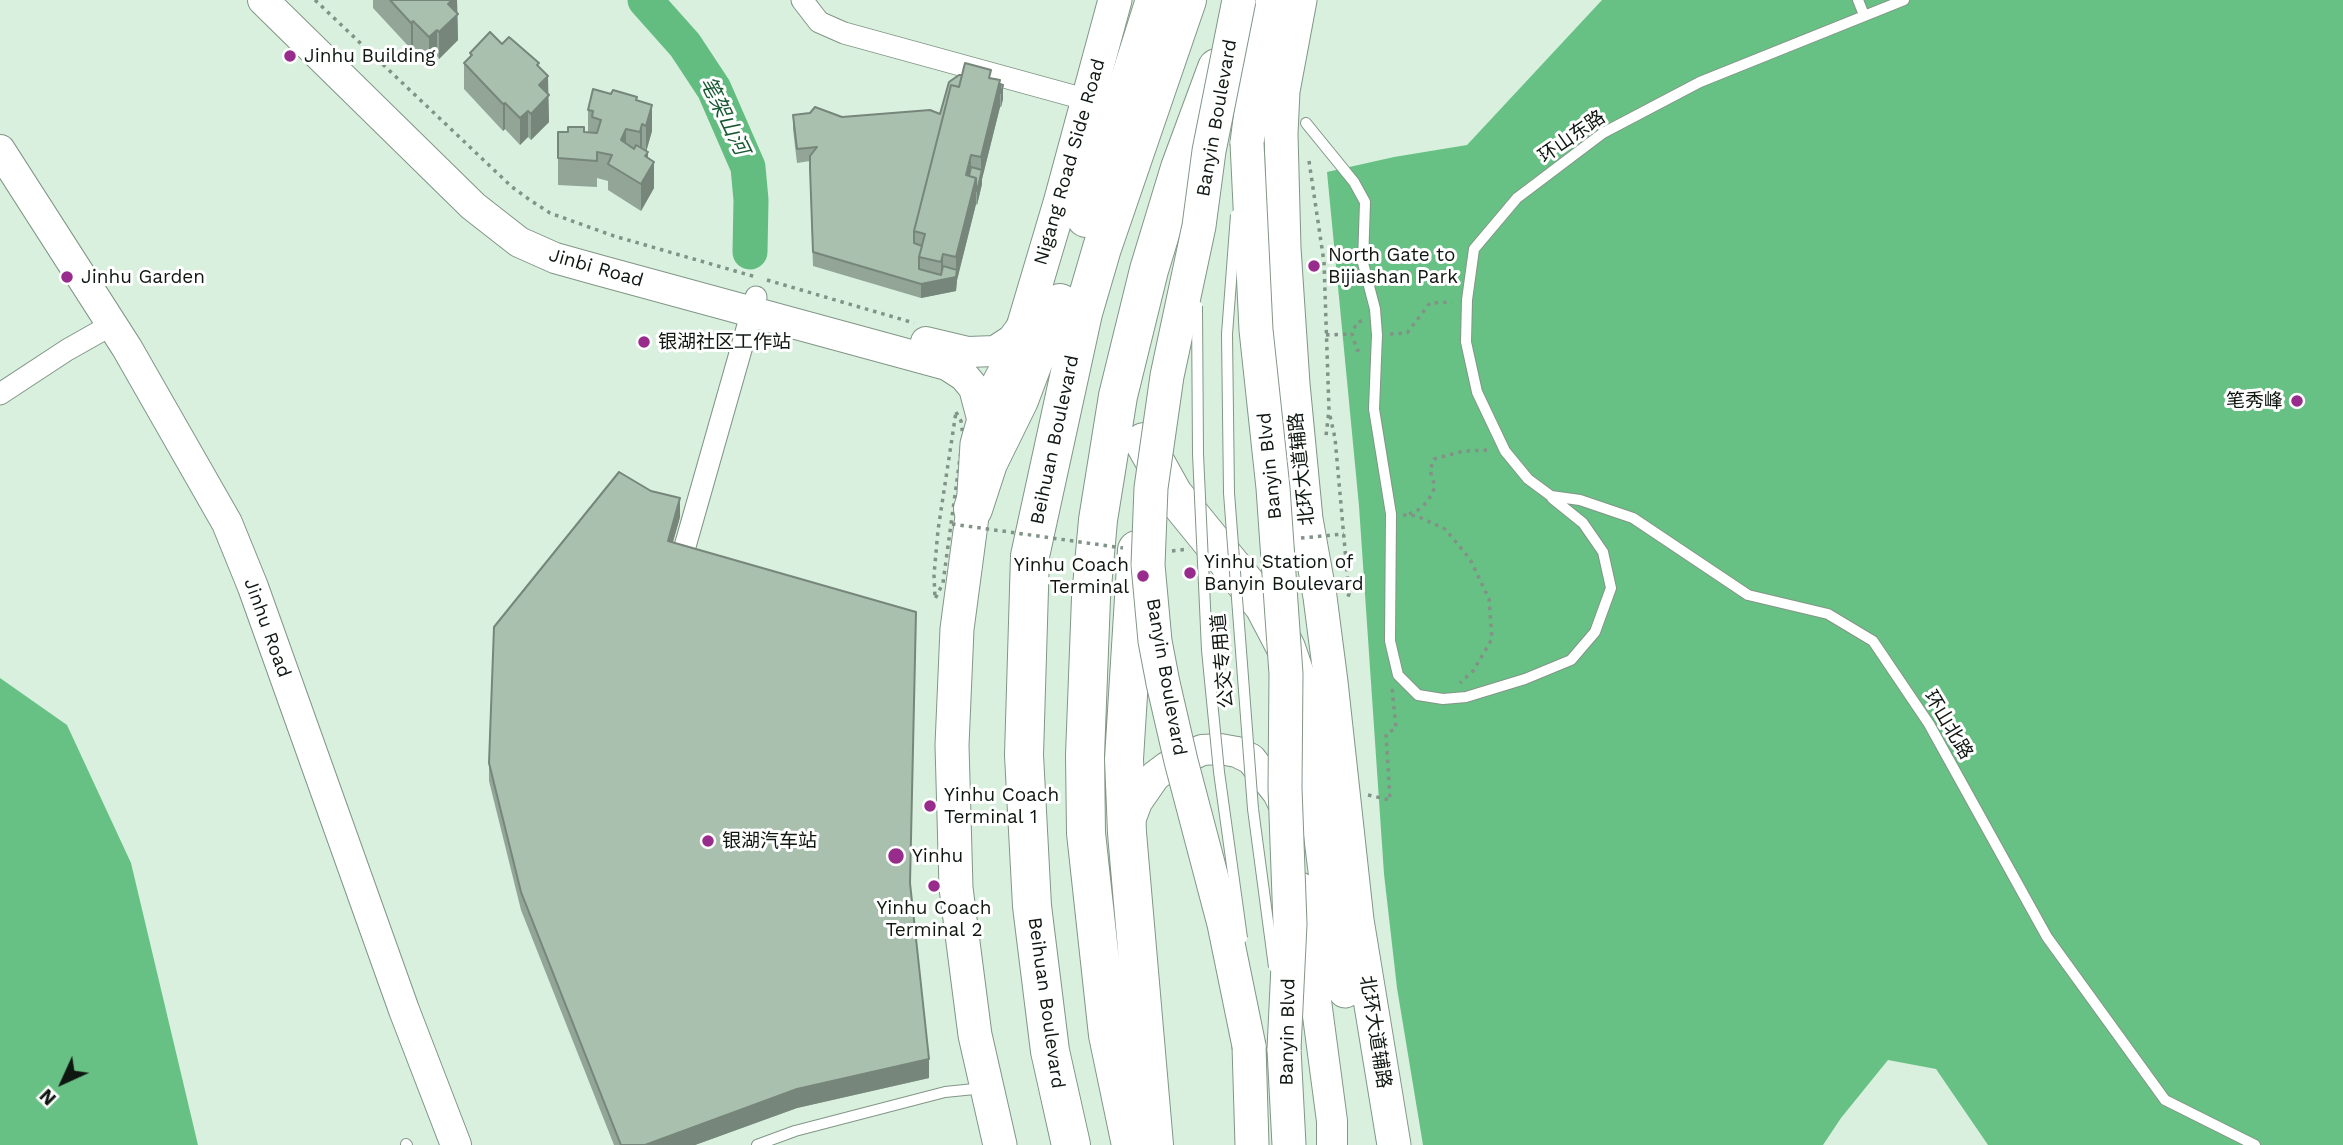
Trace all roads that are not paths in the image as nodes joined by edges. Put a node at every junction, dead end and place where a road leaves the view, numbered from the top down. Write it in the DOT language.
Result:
graph roads {
  1 [pos="263,0"];
  2 [pos="283,0"];
  3 [pos="802,0"];
  4 [pos="1115,0"];
  5 [pos="1156,0"];
  6 [pos="1187,0"];
  7 [pos="1241,0"];
  8 [pos="1273,0"];
  9 [pos="1300,0"];
  10 [pos="1858,0"];
  11 [pos="1904,0"];
  12 [pos="1864,16"];
  13 [pos="1088,100"];
  14 [pos="1306,122"];
  15 [pos="1247,143"];
  16 [pos="0,150"];
  17 [pos="1199,226"];
  18 [pos="1149,270"];
  19 [pos="1060,303"];
  20 [pos="754,304"];
  21 [pos="113,324"];
  22 [pos="1024,324"];
  23 [pos="0,394"];
  24 [pos="973,429"];
  25 [pos="1144,442"];
  26 [pos="1505,451"];
  27 [pos="1551,496"];
  28 [pos="962,516"];
  29 [pos="1306,519"];
  30 [pos="1030,556"];
  31 [pos="674,592"];
  32 [pos="1311,722"];
  33 [pos="1127,833"];
  34 [pos="1244,952"];
  35 [pos="1245,965"];
  36 [pos="1249,1046"];
  37 [pos="1284,1049"];
  38 [pos="986,1088"];
  39 [pos="456,1145"];
  40 [pos="757,1145"];
  41 [pos="1000,1145"];
  42 [pos="1071,1145"];
  43 [pos="1131,1145"];
  44 [pos="1154,1145"];
  45 [pos="1252,1145"];
  46 [pos="1289,1145"];
  47 [pos="1332,1145"];
  48 [pos="1371,1145"];
  49 [pos="1394,1145"];
  50 [pos="2255,1145"];
  1 -- 20 [label="street, Jinbi Road"];
  2 -- 20 [label="street, Jinbi Road"];
  3 -- 13 [label="street"];
  4 -- 13 [label="main road, Nigang Road Side Road"];
  5 -- 19 [label="highway"];
  6 -- 30 [label="highway, Beihuan Boulevard"];
  7 -- 17 [label="main road, Banyin Boulevard, bridge"];
  7 -- 18 [label="highway"];
  8 -- 15 [label="main road, Banyin Blvd"];
  9 -- 29 [label="main road, 北环大道辅路"];
  10 -- 12 [label="lane"];
  11 -- 12 [label="lane, 环山东路"];
  12 -- 26 [label="lane, 环山东路"];
  13 -- 22 [label="main road, Nigang Road Side Road"];
  14 -- 27 [label="lane"];
  15 -- 37 [label="main road, Banyin Blvd, bridge"];
  15 -- 37 [label="lane, 公交专用道, bridge"];
  16 -- 21 [label="street, Jinhu Road"];
  17 -- 34 [label="lane, 公交专用道, bridge"];
  17 -- 36 [label="main road, Banyin Boulevard, bridge"];
  18 -- 25 [label="highway"];
  18 -- 43 [label="highway"];
  19 -- 28 [label="highway"];
  19 -- 30 [label="highway"];
  20 -- 22 [label="street, Jinbi Road"];
  20 -- 24 [label="street, Jinbi Road"];
  20 -- 31 [label="street"];
  21 -- 23 [label="street"];
  21 -- 39 [label="street, Jinhu Road"];
  22 -- 24 [label="main road"];
  24 -- 28 [label="main road"];
  25 -- 32 [label="highway"];
  25 -- 33 [label="highway"];
  26 -- 27 [label="lane, 环山北路"];
  27 -- 50 [label="lane, 环山北路"];
  28 -- 38 [label="main road"];
  29 -- 32 [label="main road"];
  29 -- 49 [label="main road, 北环大道辅路"];
  30 -- 42 [label="highway, Beihuan Boulevard"];
  32 -- 48 [label="main road"];
  33 -- 44 [label="highway"];
  33 -- 47 [label="street"];
  35 -- 36 [label="lane, bridge"];
  36 -- 45 [label="main road, Banyin Boulevard"];
  37 -- 46 [label="main road, Banyin Blvd"];
  38 -- 40 [label="lane"];
  38 -- 41 [label="main road"];
}
